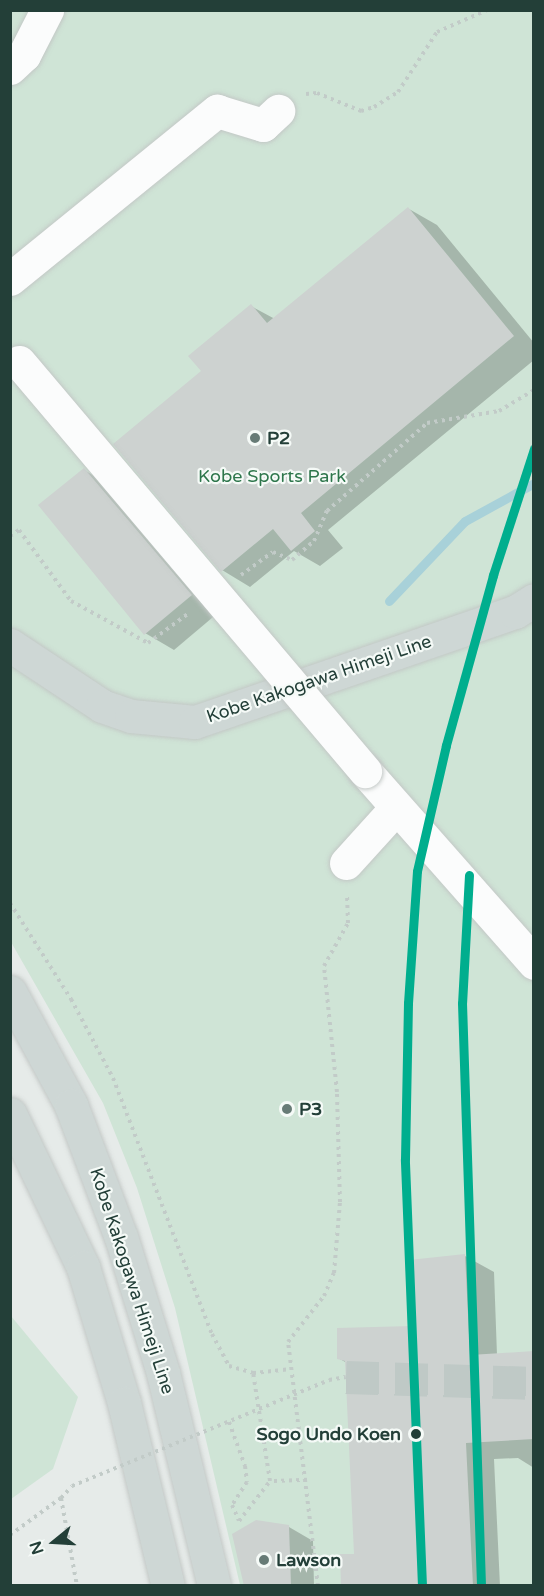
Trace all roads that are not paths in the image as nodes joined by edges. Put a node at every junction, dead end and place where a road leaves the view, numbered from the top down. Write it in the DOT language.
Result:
graph roads {
  1 [pos="47,10"];
  2 [pos="10,68"];
  3 [pos="278,111"];
  4 [pos="10,279"];
  5 [pos="15,356"];
  6 [pos="534,600"];
  7 [pos="10,645"];
  8 [pos="395,809"];
  9 [pos="346,863"];
  10 [pos="534,963"];
  11 [pos="10,992"];
  12 [pos="10,1114"];
  13 [pos="168,1586"];
  14 [pos="214,1586"];
  1 -- 2 [label="street"];
  3 -- 4 [label="street"];
  5 -- 8 [label="street, bridge"];
  6 -- 7 [label="main road, Kobe Kakogawa Himeji Line"];
  8 -- 9 [label="street"];
  8 -- 10 [label="street"];
  11 -- 14 [label="main road, Kobe Kakogawa Himeji Line"];
  12 -- 13 [label="main road"];
}
